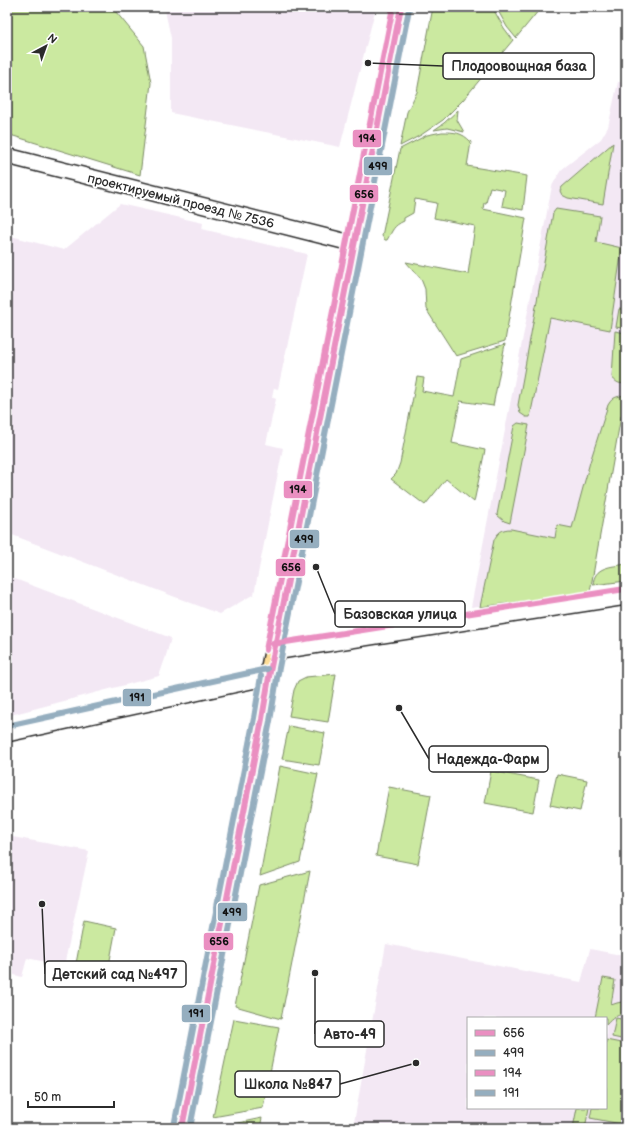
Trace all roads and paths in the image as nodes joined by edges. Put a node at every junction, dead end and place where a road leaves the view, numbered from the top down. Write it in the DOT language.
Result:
graph roads {
  1 [pos="402,7"];
  2 [pos="7,156"];
  3 [pos="355,244"];
  4 [pos="626,597"];
  5 [pos="274,652"];
  6 [pos="269,677"];
  7 [pos="7,734"];
  8 [pos="182,1128"];
  1 -- 3 [label="main road"];
  2 -- 3 [label="street, проектируемый проезд № 7536"];
  3 -- 5 [label="main road"];
  4 -- 5 [label="street"];
  5 -- 6 [label="main road"];
  6 -- 7 [label="street"];
  6 -- 8 [label="main road"];
}
